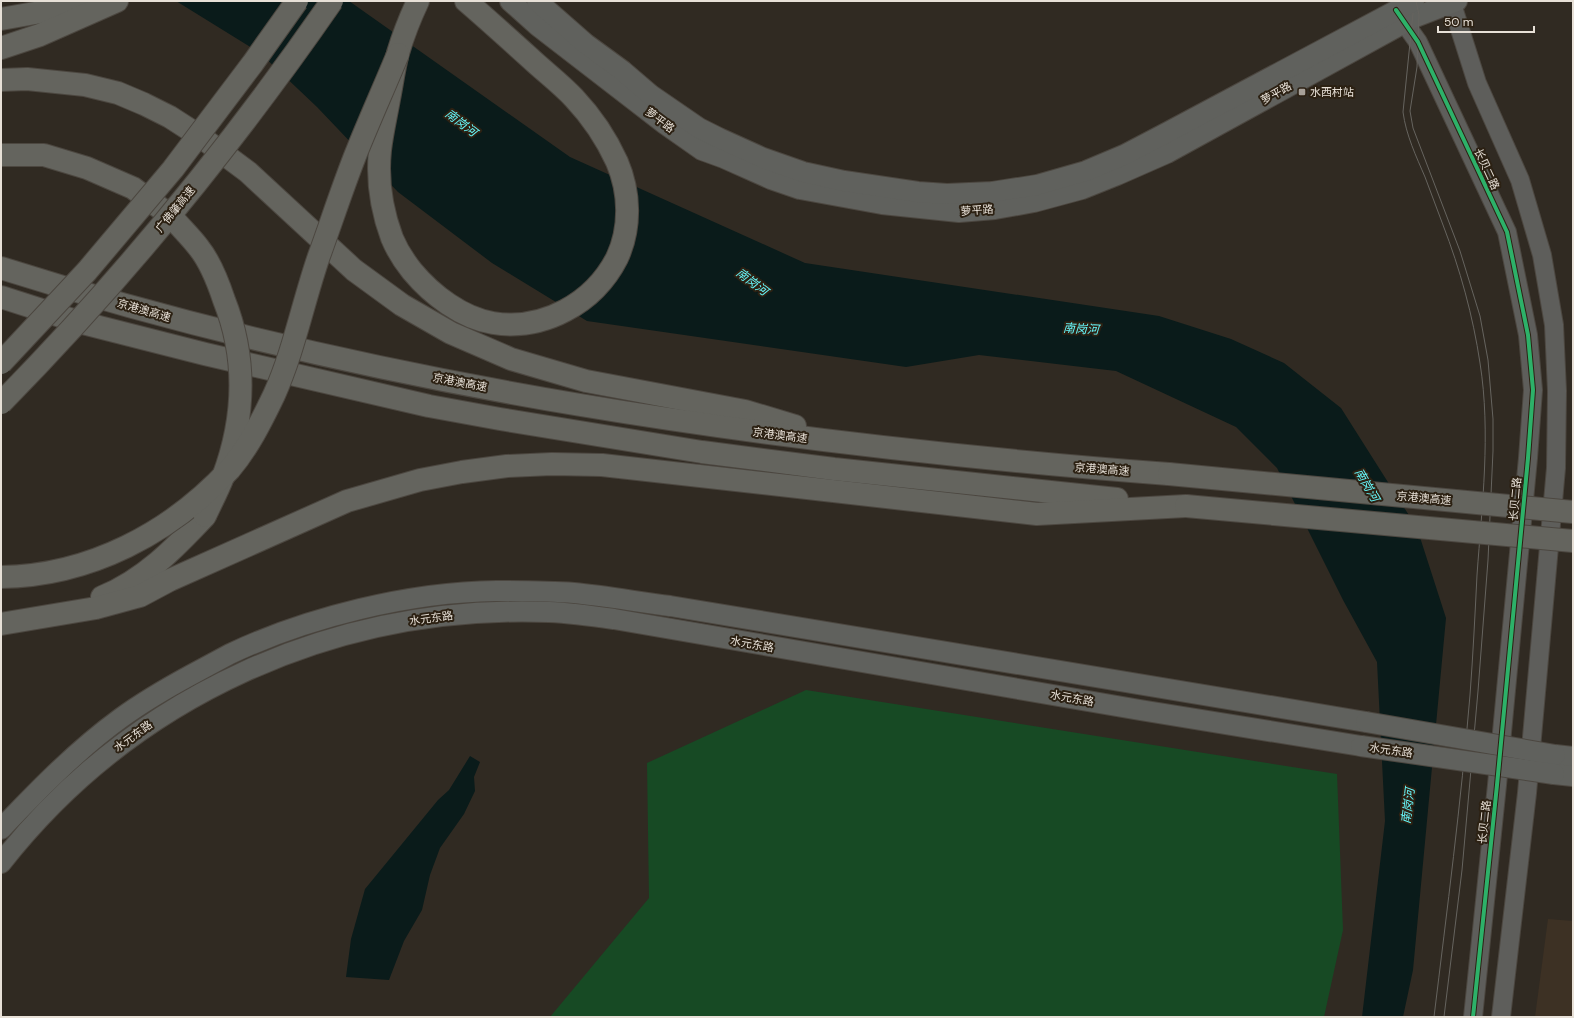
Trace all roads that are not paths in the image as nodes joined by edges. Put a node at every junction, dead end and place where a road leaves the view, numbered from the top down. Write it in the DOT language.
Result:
graph roads {
  1 [pos="108,1"];
  2 [pos="117,1"];
  3 [pos="297,1"];
  4 [pos="332,1"];
  5 [pos="418,1"];
  6 [pos="466,1"];
  7 [pos="510,1"];
  8 [pos="537,1"];
  9 [pos="1414,1"];
  10 [pos="1453,2"];
  11 [pos="1396,11"];
  12 [pos="1,19"];
  13 [pos="1,48"];
  14 [pos="398,54"];
  15 [pos="1,80"];
  16 [pos="1,155"];
  17 [pos="1,268"];
  18 [pos="1,297"];
  19 [pos="1,363"];
  20 [pos="1,403"];
  21 [pos="856,444"];
  22 [pos="1186,506"];
  23 [pos="1573,512"];
  24 [pos="1573,541"];
  25 [pos="1,577"];
  26 [pos="53,616"];
  27 [pos="1,624"];
  28 [pos="1564,765"];
  29 [pos="1,829"];
  30 [pos="1,863"];
  31 [pos="1473,1017"];
  32 [pos="1501,1017"];
  1 -- 12 [label="highway"];
  2 -- 13 [label="highway"];
  3 -- 19 [label="highway, bridge"];
  4 -- 20 [label="highway, 广佛肇高速, bridge"];
  5 -- 14 [label="highway"];
  6 -- 14 [label="highway, bridge"];
  7 -- 11 [label="main road, 萝平路"];
  8 -- 11 [label="main road, 萝平路"];
  9 -- 11 [label="main road, 萝平路"];
  10 -- 11 [label="main road, 萝平路"];
  10 -- 32 [label="street"];
  11 -- 31 [label="street, 长贝二路"];
  14 -- 25 [label="highway, bridge"];
  15 -- 21 [label="highway"];
  16 -- 26 [label="highway, bridge"];
  17 -- 21 [label="highway, 京港澳高速"];
  18 -- 22 [label="highway"];
  21 -- 23 [label="highway, 京港澳高速, bridge"];
  22 -- 24 [label="highway, bridge"];
  22 -- 26 [label="highway"];
  26 -- 27 [label="highway"];
  28 -- 29 [label="main road, 水元东路, bridge"];
  28 -- 30 [label="main road, 水元东路, bridge"];
}
